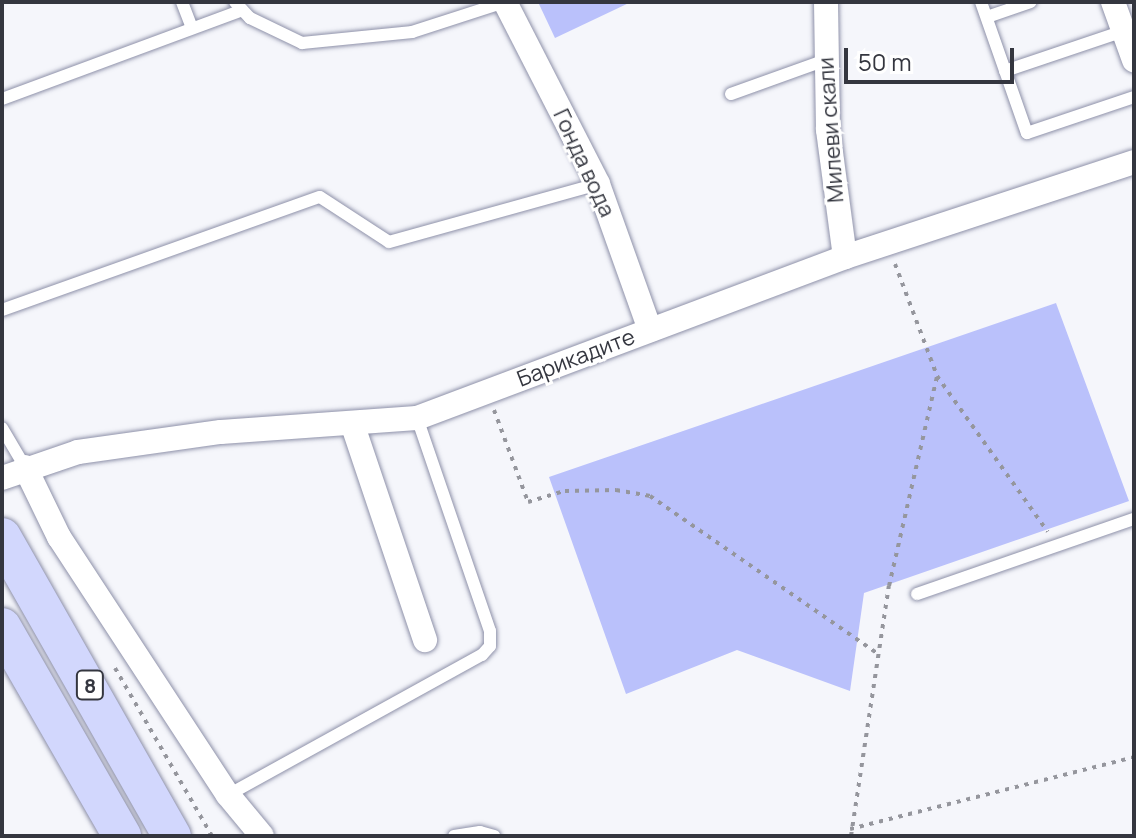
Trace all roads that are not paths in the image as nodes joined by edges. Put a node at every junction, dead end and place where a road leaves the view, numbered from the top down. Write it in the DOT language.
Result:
graph roads {
  1 [pos="182,2"];
  2 [pos="505,2"];
  3 [pos="826,2"];
  4 [pos="981,2"];
  5 [pos="1031,2"];
  6 [pos="1113,2"];
  7 [pos="238,6"];
  8 [pos="987,17"];
  9 [pos="192,28"];
  10 [pos="1124,31"];
  11 [pos="826,60"];
  12 [pos="1134,60"];
  13 [pos="1005,71"];
  14 [pos="731,94"];
  15 [pos="1134,97"];
  16 [pos="2,99"];
  17 [pos="1134,162"];
  18 [pos="598,184"];
  19 [pos="845,257"];
  20 [pos="2,310"];
  21 [pos="650,330"];
  22 [pos="417,418"];
  23 [pos="353,426"];
  24 [pos="2,428"];
  25 [pos="25,467"];
  26 [pos="2,478"];
  27 [pos="1134,519"];
  28 [pos="2,537"];
  29 [pos="917,594"];
  30 [pos="2,627"];
  31 [pos="425,640"];
  32 [pos="228,795"];
  33 [pos="122,836"];
  34 [pos="172,836"];
  35 [pos="262,836"];
  36 [pos="454,836"];
  37 [pos="494,836"];
  1 -- 9 [label="lane"];
  2 -- 7 [label="lane"];
  2 -- 18 [label="street, Гонда вода"];
  3 -- 11 [label="street, Милеви скали"];
  4 -- 8 [label="lane"];
  5 -- 8 [label="lane"];
  6 -- 10 [label="street"];
  7 -- 9 [label="lane"];
  8 -- 13 [label="lane"];
  9 -- 16 [label="lane"];
  10 -- 12 [label="street"];
  10 -- 13 [label="lane"];
  11 -- 14 [label="lane"];
  11 -- 19 [label="street, Милеви скали"];
  13 -- 15 [label="lane"];
  17 -- 19 [label="street, Барикадите"];
  18 -- 20 [label="lane"];
  18 -- 21 [label="street, Гонда вода"];
  19 -- 21 [label="street, Барикадите"];
  21 -- 22 [label="street, Барикадите"];
  22 -- 23 [label="street, Барикадите"];
  22 -- 32 [label="lane"];
  23 -- 25 [label="street, Барикадите"];
  23 -- 31 [label="street"];
  24 -- 25 [label="lane"];
  25 -- 26 [label="street, Барикадите"];
  25 -- 32 [label="street"];
  27 -- 29 [label="lane"];
  28 -- 34 [label="main road, 8"];
  30 -- 33 [label="main road, 8"];
  32 -- 35 [label="street"];
  36 -- 37 [label="lane"];
}
